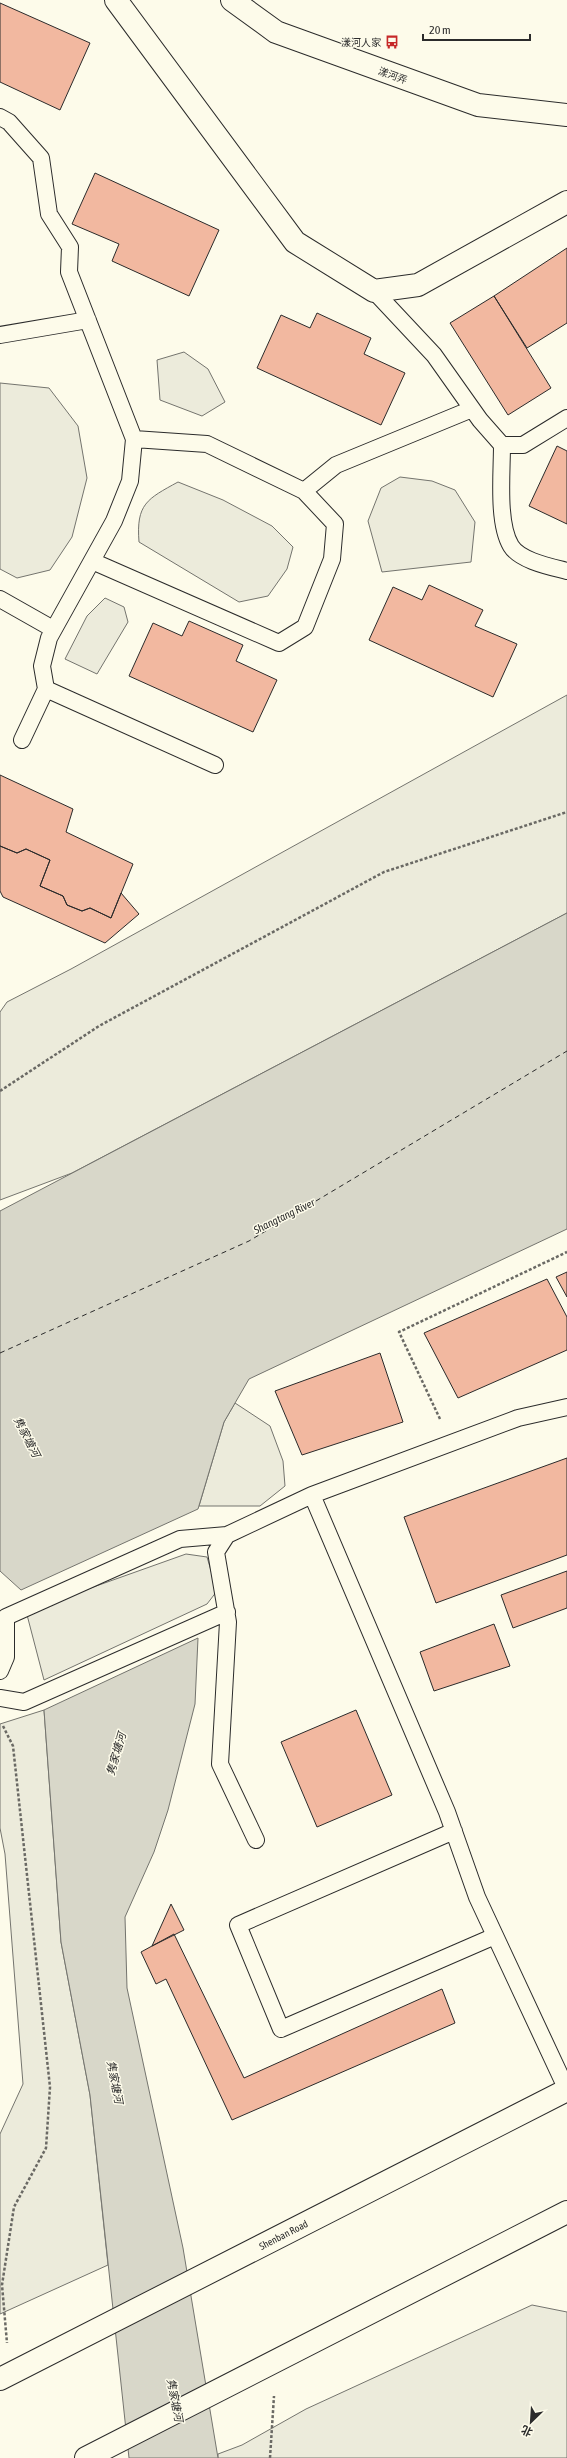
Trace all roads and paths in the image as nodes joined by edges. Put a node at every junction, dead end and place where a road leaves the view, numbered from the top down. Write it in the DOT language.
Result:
graph roads {
  1 [pos="116,0"];
  2 [pos="232,0"];
  3 [pos="567,115"];
  4 [pos="0,118"];
  5 [pos="567,202"];
  6 [pos="374,290"];
  7 [pos="88,320"];
  8 [pos="0,335"];
  9 [pos="472,409"];
  10 [pos="567,418"];
  11 [pos="134,439"];
  12 [pos="502,445"];
  13 [pos="304,491"];
  14 [pos="92,561"];
  15 [pos="567,571"];
  16 [pos="0,599"];
  17 [pos="54,629"];
  18 [pos="46,690"];
  19 [pos="22,740"];
  20 [pos="215,765"];
  21 [pos="567,812"];
  22 [pos="0,1091"];
  23 [pos="567,1252"];
  24 [pos="567,1407"];
  25 [pos="452,1443"];
  26 [pos="312,1495"];
  27 [pos="227,1535"];
  28 [pos="226,1612"];
  29 [pos="0,1670"];
  30 [pos="0,1698"];
  31 [pos="0,1719"];
  32 [pos="454,1831"];
  33 [pos="256,1840"];
  34 [pos="495,1936"];
  35 [pos="567,2090"];
  36 [pos="567,2212"];
  37 [pos="276,2361"];
  38 [pos="5,2376"];
  39 [pos="87,2458"];
  40 [pos="270,2458"];
  1 -- 6 [label="main road"];
  2 -- 3 [label="main road, 漾河弄"];
  4 -- 7 [label="lane"];
  5 -- 6 [label="main road"];
  6 -- 9 [label="lane"];
  7 -- 8 [label="lane"];
  7 -- 11 [label="lane"];
  9 -- 12 [label="lane"];
  9 -- 13 [label="lane"];
  10 -- 12 [label="lane"];
  11 -- 13 [label="lane"];
  11 -- 14 [label="lane"];
  12 -- 15 [label="lane"];
  13 -- 14 [label="lane"];
  14 -- 17 [label="lane"];
  16 -- 17 [label="lane"];
  17 -- 18 [label="lane"];
  18 -- 19 [label="lane"];
  18 -- 20 [label="lane"];
  21 -- 22 [label="path"];
  23 -- 25 [label="path"];
  24 -- 25 [label="lane"];
  25 -- 26 [label="lane"];
  26 -- 27 [label="lane"];
  26 -- 32 [label="lane"];
  27 -- 28 [label="lane"];
  27 -- 29 [label="lane"];
  28 -- 30 [label="lane"];
  28 -- 33 [label="lane"];
  31 -- 38 [label="path"];
  32 -- 34 [label="lane"];
  32 -- 34 [label="lane"];
  34 -- 35 [label="lane"];
  35 -- 38 [label="main road, Shenban Road"];
  36 -- 37 [label="main road"];
  37 -- 39 [label="main road"];
  37 -- 40 [label="path"];
}
